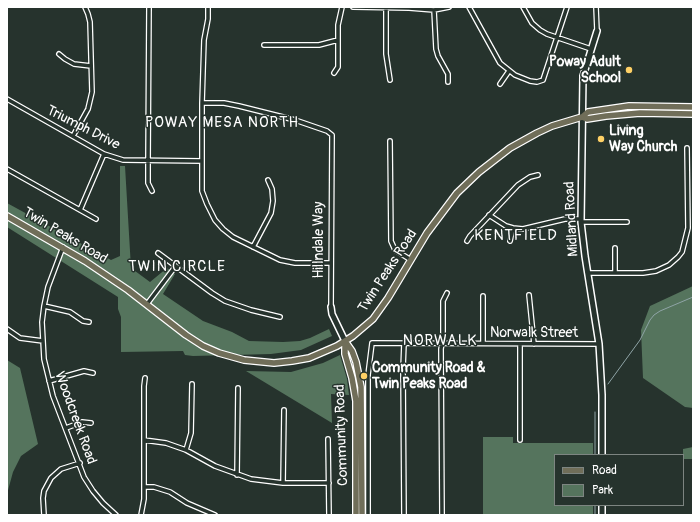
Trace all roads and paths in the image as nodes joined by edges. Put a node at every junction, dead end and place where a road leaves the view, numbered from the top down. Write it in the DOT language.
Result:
graph roads {
  1 [pos="85,7"];
  2 [pos="149,7"];
  3 [pos="208,7"];
  4 [pos="342,7"];
  5 [pos="353,7"];
  6 [pos="386,7"];
  7 [pos="449,7"];
  8 [pos="469,7"];
  9 [pos="523,7"];
  10 [pos="567,7"];
  11 [pos="596,7"];
  12 [pos="434,10"];
  13 [pos="597,31"];
  14 [pos="557,38"];
  15 [pos="338,40"];
  16 [pos="264,45"];
  17 [pos="591,49"];
  18 [pos="59,54"];
  19 [pos="91,66"];
  20 [pos="509,71"];
  21 [pos="334,73"];
  22 [pos="390,80"];
  23 [pos="448,82"];
  24 [pos="500,84"];
  25 [pos="7,99"];
  26 [pos="202,103"];
  27 [pos="693,107"];
  28 [pos="693,114"];
  29 [pos="582,117"];
  30 [pos="73,136"];
  31 [pos="390,141"];
  32 [pos="687,148"];
  33 [pos="104,154"];
  34 [pos="148,161"];
  35 [pos="202,161"];
  36 [pos="7,169"];
  37 [pos="538,175"];
  38 [pos="268,180"];
  39 [pos="152,191"];
  40 [pos="80,210"];
  41 [pos="489,215"];
  42 [pos="7,216"];
  43 [pos="96,219"];
  44 [pos="582,220"];
  45 [pos="627,222"];
  46 [pos="513,228"];
  47 [pos="467,241"];
  48 [pos="510,241"];
  49 [pos="63,247"];
  50 [pos="254,247"];
  51 [pos="615,248"];
  52 [pos="158,253"];
  53 [pos="411,260"];
  54 [pos="331,263"];
  55 [pos="175,267"];
  56 [pos="588,273"];
  57 [pos="615,273"];
  58 [pos="447,293"];
  59 [pos="529,295"];
  60 [pos="483,296"];
  61 [pos="147,304"];
  62 [pos="44,306"];
  63 [pos="331,307"];
  64 [pos="280,316"];
  65 [pos="89,322"];
  66 [pos="7,329"];
  67 [pos="43,341"];
  68 [pos="344,342"];
  69 [pos="404,343"];
  70 [pos="442,343"];
  71 [pos="483,343"];
  72 [pos="520,344"];
  73 [pos="534,344"];
  74 [pos="600,344"];
  75 [pos="93,373"];
  76 [pos="145,378"];
  77 [pos="49,381"];
  78 [pos="192,384"];
  79 [pos="238,388"];
  80 [pos="284,410"];
  81 [pos="91,422"];
  82 [pos="66,428"];
  83 [pos="328,439"];
  84 [pos="144,440"];
  85 [pos="520,440"];
  86 [pos="186,450"];
  87 [pos="602,454"];
  88 [pos="80,463"];
  89 [pos="237,475"];
  90 [pos="283,483"];
  91 [pos="329,483"];
  92 [pos="144,486"];
  93 [pos="44,515"];
  94 [pos="116,515"];
  95 [pos="141,515"];
  96 [pos="215,515"];
  97 [pos="329,515"];
  98 [pos="356,515"];
  99 [pos="362,515"];
  100 [pos="368,515"];
  101 [pos="404,515"];
  102 [pos="442,515"];
  1 -- 19 [label="street"];
  2 -- 34 [label="street"];
  3 -- 26 [label="street"];
  4 -- 15 [label="street"];
  5 -- 6 [label="street"];
  6 -- 12 [label="street"];
  6 -- 22 [label="street"];
  7 -- 12 [label="street"];
  8 -- 20 [label="street"];
  9 -- 14 [label="street"];
  10 -- 14 [label="street"];
  11 -- 13 [label="street, Midland Road"];
  12 -- 23 [label="street"];
  13 -- 17 [label="main road, Midland Road"];
  14 -- 17 [label="street"];
  14 -- 20 [label="street"];
  15 -- 16 [label="street"];
  15 -- 21 [label="street"];
  17 -- 29 [label="main road, Midland Road"];
  18 -- 19 [label="street"];
  19 -- 30 [label="street"];
  20 -- 24 [label="street"];
  25 -- 30 [label="street, Triumph Drive"];
  26 -- 35 [label="street"];
  26 -- 54 [label="street, Hillndale Way"];
  27 -- 29 [label="main road, Twin Peaks Road"];
  28 -- 29 [label="main road, Twin Peaks Road"];
  29 -- 44 [label="main road, Midland Road"];
  29 -- 53 [label="main road, Twin Peaks Road"];
  30 -- 33 [label="street, Triumph Drive"];
  31 -- 53 [label="street"];
  32 -- 57 [label="street"];
  33 -- 34 [label="street, Triumph Drive"];
  33 -- 40 [label="street"];
  34 -- 35 [label="street, Triumph Drive"];
  34 -- 39 [label="street"];
  35 -- 50 [label="street"];
  36 -- 40 [label="street"];
  37 -- 41 [label="street"];
  38 -- 50 [label="street"];
  40 -- 43 [label="street"];
  41 -- 46 [label="street"];
  41 -- 47 [label="street"];
  42 -- 49 [label="main road, Twin Peaks Road"];
  44 -- 45 [label="street"];
  44 -- 46 [label="street"];
  44 -- 56 [label="main road, Midland Road"];
  46 -- 48 [label="street"];
  49 -- 61 [label="main road, Twin Peaks Road"];
  49 -- 62 [label="street, Woodcreek Road"];
  50 -- 54 [label="street"];
  51 -- 57 [label="street"];
  52 -- 55 [label="street"];
  53 -- 68 [label="main road, Twin Peaks Road"];
  54 -- 63 [label="street, Hillndale Way"];
  55 -- 61 [label="street"];
  55 -- 64 [label="street"];
  56 -- 57 [label="street"];
  56 -- 74 [label="main road, Midland Road"];
  58 -- 70 [label="street"];
  59 -- 73 [label="street"];
  60 -- 71 [label="street"];
  61 -- 68 [label="main road, Twin Peaks Road"];
  62 -- 65 [label="street"];
  62 -- 67 [label="street, Woodcreek Road"];
  63 -- 68 [label="main road, Hillndale Way"];
  66 -- 67 [label="street"];
  67 -- 77 [label="street, Woodcreek Road"];
  68 -- 98 [label="main road, Community Road"];
  68 -- 99 [label="main road, Community Road"];
  69 -- 70 [label="street, Norwalk Street"];
  69 -- 100 [label="street, Norwalk Street"];
  69 -- 101 [label="street"];
  70 -- 71 [label="street, Norwalk Street"];
  70 -- 102 [label="street"];
  71 -- 72 [label="street, Norwalk Street"];
  72 -- 73 [label="street, Norwalk Street"];
  72 -- 85 [label="street"];
  73 -- 74 [label="street, Norwalk Street"];
  74 -- 87 [label="main road, Midland Road"];
  75 -- 77 [label="street"];
  76 -- 84 [label="street"];
  77 -- 82 [label="street, Woodcreek Road"];
  78 -- 86 [label="street"];
  79 -- 89 [label="street"];
  80 -- 90 [label="street"];
  81 -- 82 [label="street"];
  82 -- 88 [label="street, Woodcreek Road"];
  83 -- 91 [label="street"];
  84 -- 86 [label="street"];
  84 -- 92 [label="street"];
  86 -- 89 [label="street"];
  88 -- 93 [label="street"];
  88 -- 94 [label="street, Woodcreek Road"];
  89 -- 90 [label="street"];
  90 -- 91 [label="street"];
  91 -- 97 [label="street"];
  92 -- 95 [label="street"];
  92 -- 96 [label="street"];
}
